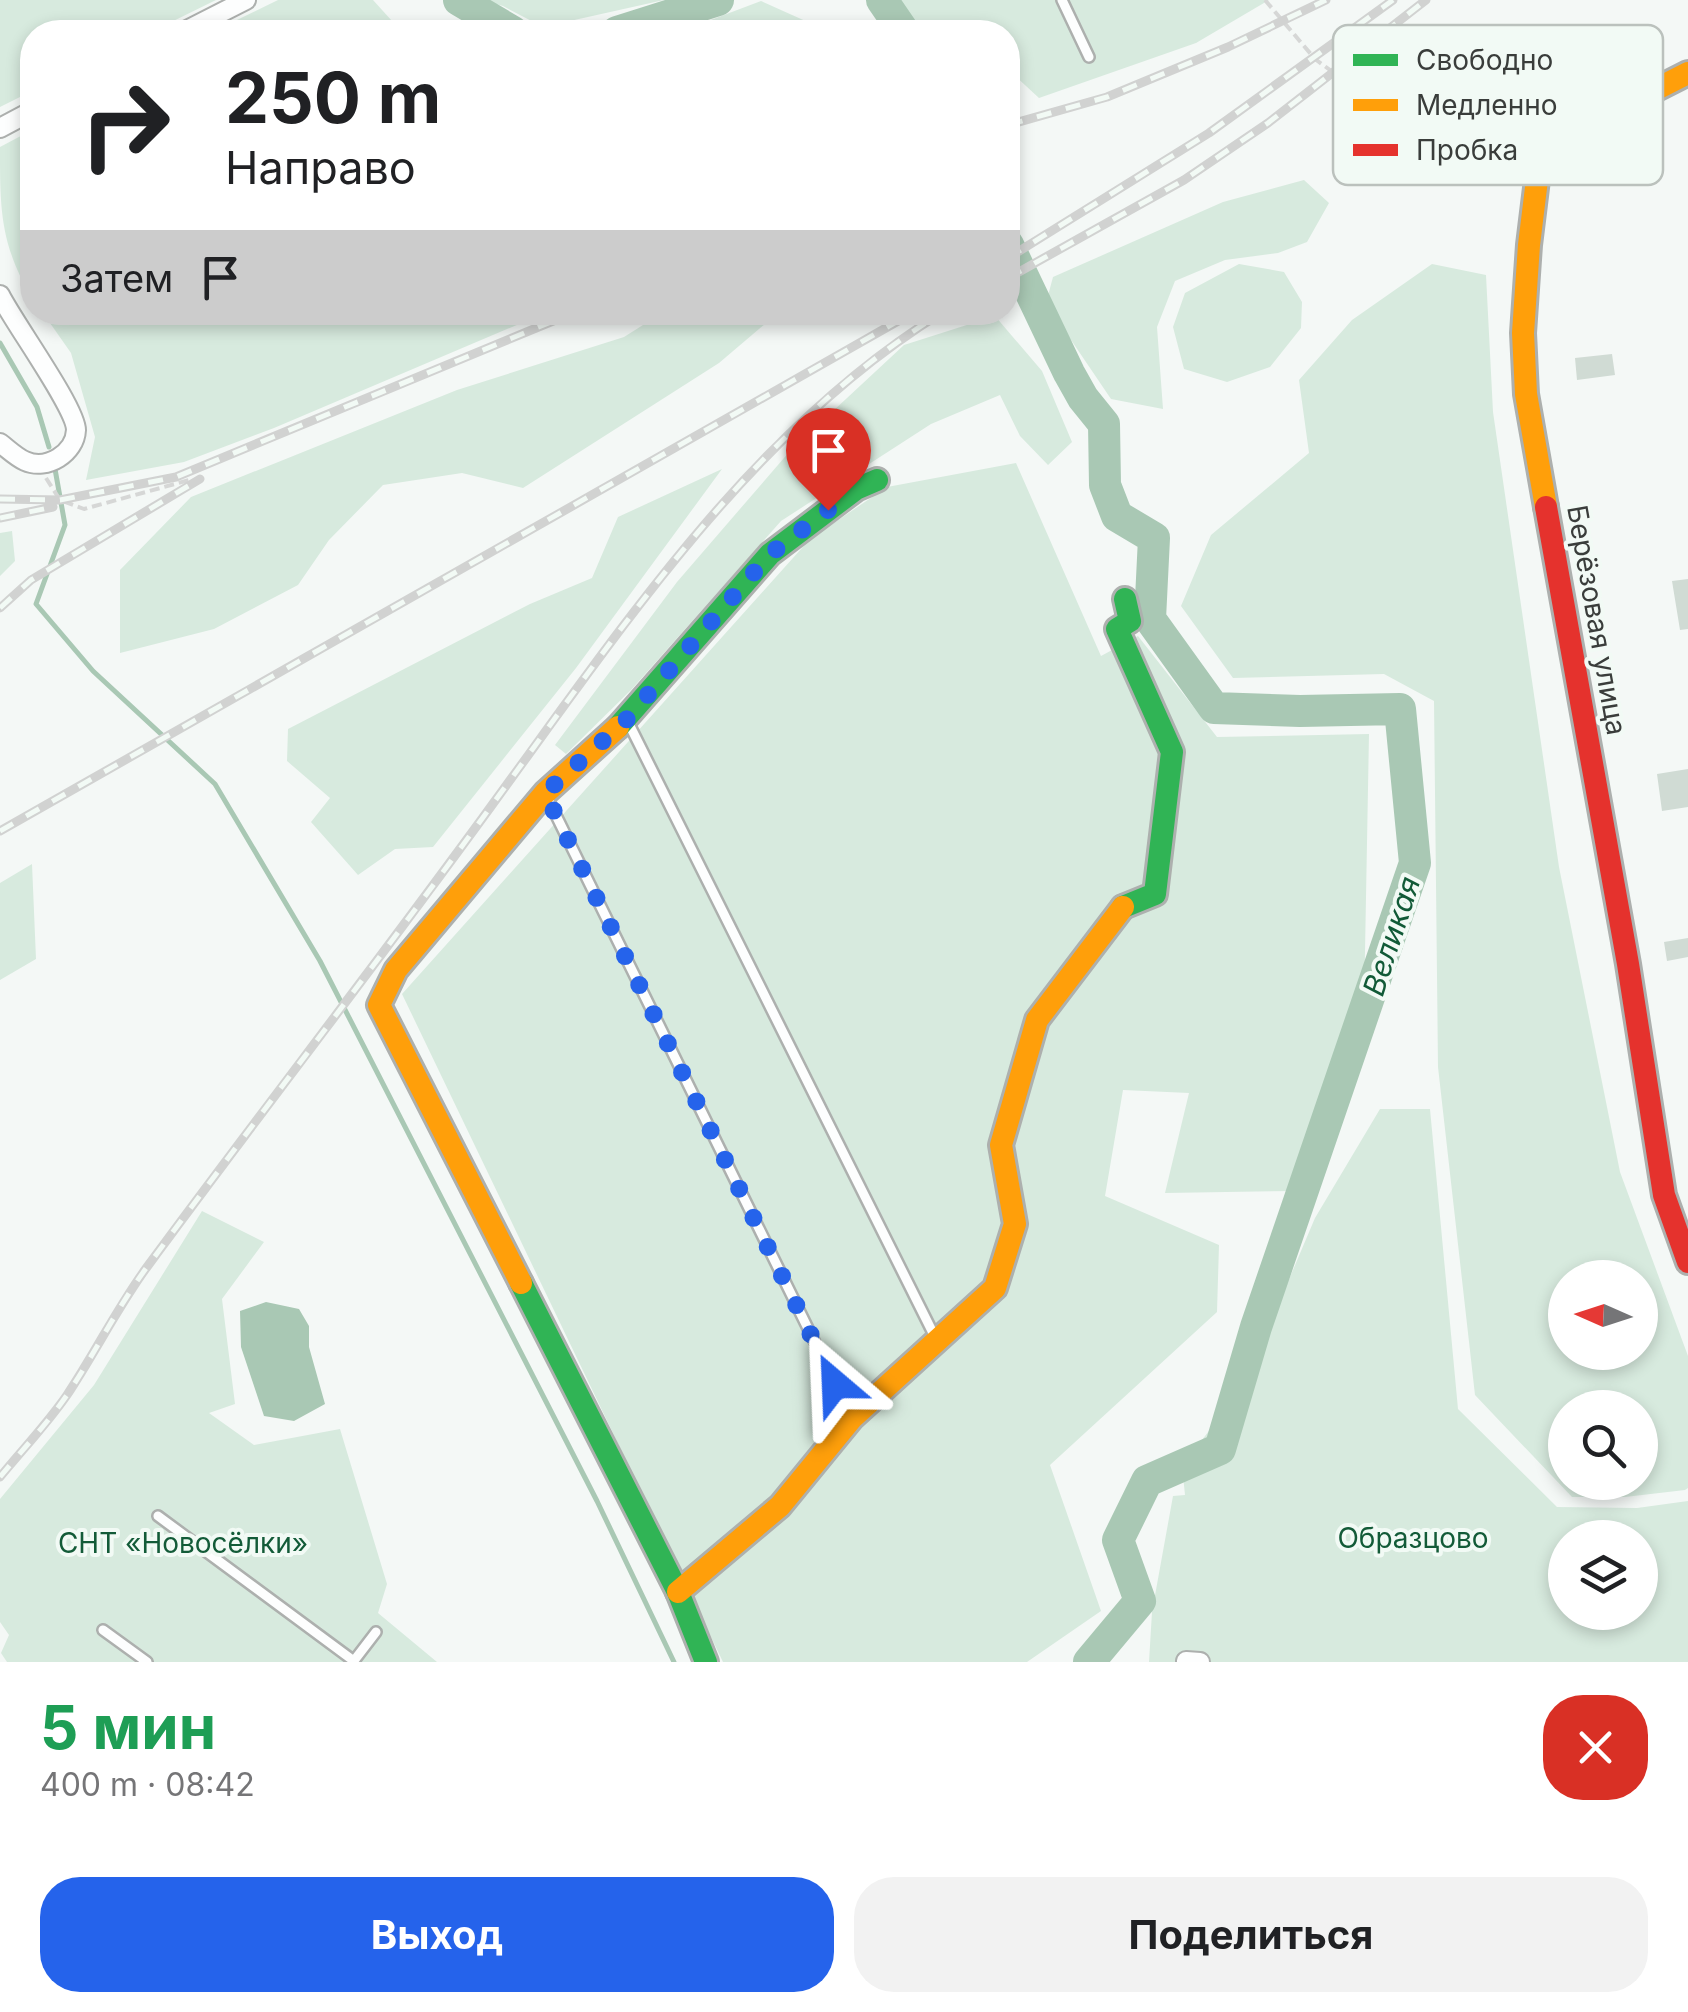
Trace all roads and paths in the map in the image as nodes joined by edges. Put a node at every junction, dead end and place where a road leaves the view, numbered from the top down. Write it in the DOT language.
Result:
graph roads {
  1 [pos="246,0"];
  2 [pos="1062,0"];
  3 [pos="1265,0"];
  4 [pos="207,20"];
  5 [pos="1089,57"];
  6 [pos="1333,72"];
  7 [pos="1688,73"];
  8 [pos="1663,86"];
  9 [pos="1536,185"];
  10 [pos="0,295"];
  11 [pos="0,443"];
  12 [pos="40,464"];
  13 [pos="193,479"];
  14 [pos="877,480"];
  15 [pos="1125,599"];
  16 [pos="627,719"];
  17 [pos="545,793"];
  18 [pos="1688,1262"];
  19 [pos="936,1340"];
  20 [pos="852,1418"];
  21 [pos="158,1516"];
  22 [pos="678,1592"];
  23 [pos="104,1630"];
  24 [pos="376,1632"];
  25 [pos="353,1661"];
  26 [pos="1186,1661"];
  27 [pos="147,1662"];
  28 [pos="706,1662"];
  29 [pos="1200,1662"];
  1 -- 4 [label="street"];
  2 -- 5 [label="lane"];
  3 -- 6 [label="path"];
  7 -- 8 [label="street, Берёзовая улица"];
  9 -- 18 [label="street, Берёзовая улица"];
  10 -- 12 [label="street"];
  11 -- 12 [label="street"];
  12 -- 13 [label="path"];
  14 -- 16 [label="street"];
  15 -- 19 [label="street"];
  16 -- 17 [label="street"];
  16 -- 19 [label="lane"];
  17 -- 20 [label="lane"];
  17 -- 22 [label="street"];
  19 -- 20 [label="street"];
  20 -- 22 [label="street"];
  21 -- 25 [label="lane"];
  22 -- 28 [label="street"];
  23 -- 27 [label="lane"];
  24 -- 25 [label="lane"];
  26 -- 29 [label="street"];
}
